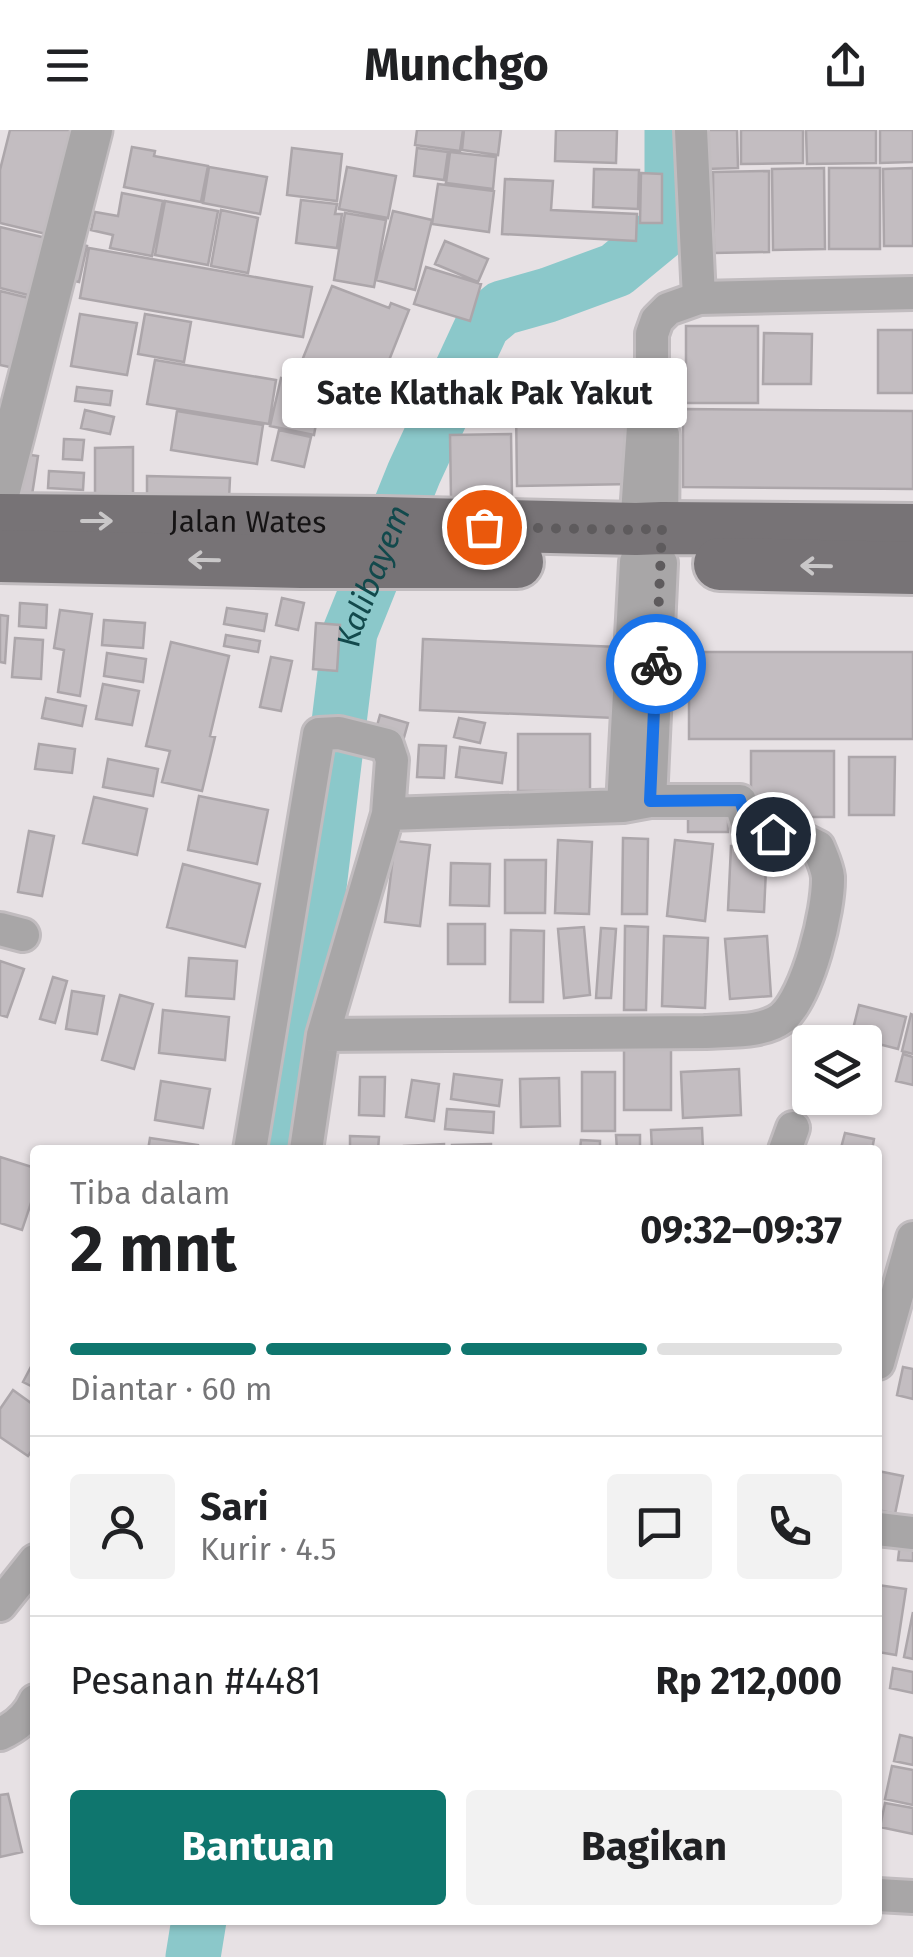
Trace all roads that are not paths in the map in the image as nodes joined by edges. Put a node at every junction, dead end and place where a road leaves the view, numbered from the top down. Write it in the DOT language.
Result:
graph roads {
  1 [pos="92,130"];
  2 [pos="690,130"];
  3 [pos="913,293"];
  4 [pos="699,298"];
  5 [pos="0,490"];
  6 [pos="0,520"];
  7 [pos="913,530"];
  8 [pos="307,542"];
  9 [pos="649,545"];
  10 [pos="0,556"];
  11 [pos="913,568"];
  12 [pos="636,804"];
  13 [pos="388,814"];
  14 [pos="322,1035"];
  15 [pos="251,1145"];
  16 [pos="307,1145"];
  17 [pos="913,1238"];
  18 [pos="882,1349"];
  19 [pos="882,1529"];
  20 [pos="913,1533"];
  21 [pos="30,1567"];
  22 [pos="0,1605"];
  23 [pos="30,1714"];
  24 [pos="0,1734"];
  25 [pos="882,1895"];
  26 [pos="913,1897"];
  1 -- 5 [label="street"];
  2 -- 4 [label="street"];
  3 -- 4 [label="street"];
  4 -- 9 [label="street"];
  6 -- 8 [label="main road, Jalan Wates, one-way"];
  7 -- 9 [label="main road, Jalan Wates"];
  8 -- 9 [label="main road, Jalan Wates"];
  8 -- 10 [label="main road, Jalan Wates, one-way"];
  11 -- 9 [label="main road, Jalan Wates, one-way"];
  9 -- 12 [label="street"];
  12 -- 13 [label="street"];
  12 -- 14 [label="street"];
  13 -- 14 [label="street"];
  13 -- 15 [label="street"];
  14 -- 16 [label="street"];
  17 -- 18 [label="street"];
  19 -- 20 [label="street"];
  21 -- 22 [label="street"];
  23 -- 24 [label="street"];
  25 -- 26 [label="street"];
}
